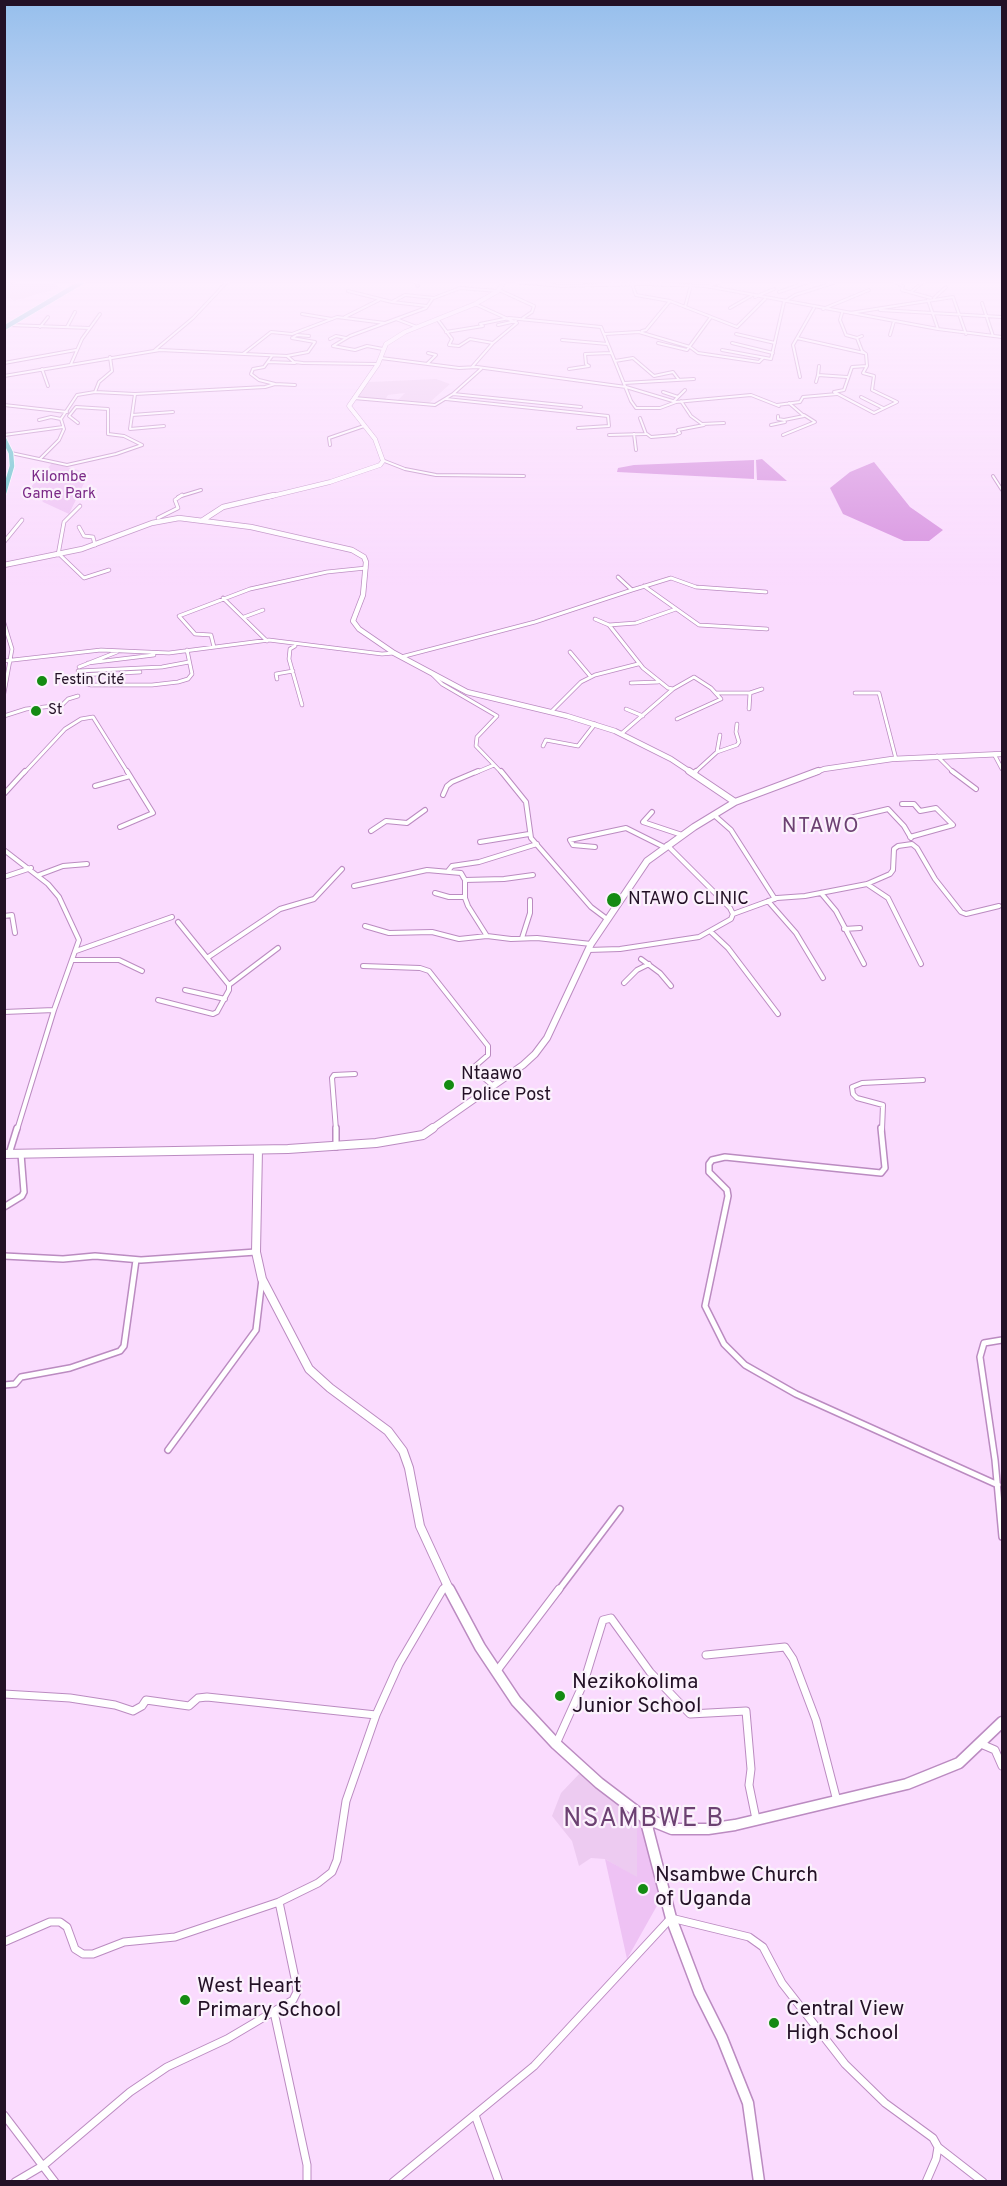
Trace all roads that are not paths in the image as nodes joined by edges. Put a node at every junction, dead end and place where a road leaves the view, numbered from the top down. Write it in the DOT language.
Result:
graph roads {
  1 [pos="98,384"];
  2 [pos="275,384"];
  3 [pos="364,384"];
  4 [pos="464,384"];
  5 [pos="616,384"];
  6 [pos="636,384"];
  7 [pos="845,384"];
  8 [pos="873,384"];
  9 [pos="295,385"];
  10 [pos="625,385"];
  11 [pos="685,390"];
  12 [pos="95,392"];
  13 [pos="663,392"];
  14 [pos="135,394"];
  15 [pos="453,394"];
  16 [pos="837,394"];
  17 [pos="861,397"];
  18 [pos="354,398"];
  19 [pos="678,398"];
  20 [pos="446,399"];
  21 [pos="675,401"];
  22 [pos="681,401"];
  23 [pos="789,403"];
  24 [pos="4,405"];
  25 [pos="581,407"];
  26 [pos="883,408"];
  27 [pos="173,411"];
  28 [pos="67,412"];
  29 [pos="804,415"];
  30 [pos="132,416"];
  31 [pos="778,416"];
  32 [pos="640,418"];
  33 [pos="61,419"];
  34 [pos="39,420"];
  35 [pos="785,421"];
  36 [pos="78,423"];
  37 [pos="724,423"];
  38 [pos="704,425"];
  39 [pos="771,425"];
  40 [pos="63,426"];
  41 [pos="164,426"];
  42 [pos="364,426"];
  43 [pos="578,428"];
  44 [pos="795,430"];
  45 [pos="634,434"];
  46 [pos="647,434"];
  47 [pos="609,435"];
  48 [pos="783,435"];
  49 [pos="4,437"];
  50 [pos="330,445"];
  51 [pos="636,450"];
  52 [pos="11,453"];
  53 [pos="40,459"];
  54 [pos="382,460"];
  55 [pos="524,476"];
  56 [pos="993,476"];
  57 [pos="201,490"];
  58 [pos="1002,490"];
  59 [pos="4,493"];
  60 [pos="80,506"];
  61 [pos="158,518"];
  62 [pos="203,519"];
  63 [pos="22,520"];
  64 [pos="79,527"];
  65 [pos="4,542"];
  66 [pos="95,545"];
  67 [pos="59,555"];
  68 [pos="4,565"];
  69 [pos="366,568"];
  70 [pos="109,570"];
  71 [pos="618,577"];
  72 [pos="644,586"];
  73 [pos="632,590"];
  74 [pos="766,592"];
  75 [pos="223,598"];
  76 [pos="676,609"];
  77 [pos="263,610"];
  78 [pos="244,617"];
  79 [pos="595,619"];
  80 [pos="4,623"];
  81 [pos="609,625"];
  82 [pos="767,629"];
  83 [pos="267,641"];
  84 [pos="298,645"];
  85 [pos="214,647"];
  86 [pos="187,650"];
  87 [pos="117,652"];
  88 [pos="570,652"];
  89 [pos="163,653"];
  90 [pos="394,653"];
  91 [pos="401,657"];
  92 [pos="11,660"];
  93 [pos="4,661"];
  94 [pos="111,662"];
  95 [pos="87,663"];
  96 [pos="638,663"];
  97 [pos="190,664"];
  98 [pos="121,670"];
  99 [pos="293,671"];
  100 [pos="79,672"];
  101 [pos="433,675"];
  102 [pos="591,677"];
  103 [pos="116,678"];
  104 [pos="277,679"];
  105 [pos="631,683"];
  106 [pos="661,683"];
  107 [pos="104,685"];
  108 [pos="673,689"];
  109 [pos="762,689"];
  110 [pos="4,693"];
  111 [pos="716,693"];
  112 [pos="750,693"];
  113 [pos="855,693"];
  114 [pos="78,696"];
  115 [pos="302,705"];
  116 [pos="626,709"];
  117 [pos="749,709"];
  118 [pos="551,712"];
  119 [pos="643,716"];
  120 [pos="4,717"];
  121 [pos="677,719"];
  122 [pos="595,724"];
  123 [pos="737,724"];
  124 [pos="621,734"];
  125 [pos="720,735"];
  126 [pos="543,746"];
  127 [pos="717,752"];
  128 [pos="994,754"];
  129 [pos="1002,754"];
  130 [pos="938,756"];
  131 [pos="896,759"];
  132 [pos="494,765"];
  133 [pos="1002,769"];
  134 [pos="693,774"];
  135 [pos="130,776"];
  136 [pos="94,786"];
  137 [pos="975,789"];
  138 [pos="4,794"];
  139 [pos="443,795"];
  140 [pos="735,802"];
  141 [pos="902,804"];
  142 [pos="425,810"];
  143 [pos="652,812"];
  144 [pos="714,815"];
  145 [pos="850,818"];
  146 [pos="120,827"];
  147 [pos="371,831"];
  148 [pos="529,834"];
  149 [pos="682,835"];
  150 [pos="910,837"];
  151 [pos="480,842"];
  152 [pos="537,844"];
  153 [pos="912,844"];
  154 [pos="666,846"];
  155 [pos="595,847"];
  156 [pos="4,850"];
  157 [pos="87,864"];
  158 [pos="31,868"];
  159 [pos="342,869"];
  160 [pos="448,871"];
  161 [pos="39,875"];
  162 [pos="533,875"];
  163 [pos="4,877"];
  164 [pos="465,880"];
  165 [pos="867,884"];
  166 [pos="354,886"];
  167 [pos="435,893"];
  168 [pos="821,893"];
  169 [pos="465,897"];
  170 [pos="775,899"];
  171 [pos="530,900"];
  172 [pos="768,901"];
  173 [pos="999,906"];
  174 [pos="733,914"];
  175 [pos="4,916"];
  176 [pos="172,917"];
  177 [pos="607,919"];
  178 [pos="178,922"];
  179 [pos="365,926"];
  180 [pos="844,928"];
  181 [pos="860,928"];
  182 [pos="711,932"];
  183 [pos="15,933"];
  184 [pos="487,936"];
  185 [pos="522,938"];
  186 [pos="589,947"];
  187 [pos="278,948"];
  188 [pos="76,951"];
  189 [pos="207,958"];
  190 [pos="641,958"];
  191 [pos="73,960"];
  192 [pos="649,964"];
  193 [pos="864,964"];
  194 [pos="921,964"];
  195 [pos="363,966"];
  196 [pos="142,971"];
  197 [pos="823,978"];
  198 [pos="624,983"];
  199 [pos="229,985"];
  200 [pos="672,986"];
  201 [pos="185,990"];
  202 [pos="225,999"];
  203 [pos="158,1000"];
  204 [pos="54,1010"];
  205 [pos="4,1012"];
  206 [pos="778,1014"];
  207 [pos="355,1074"];
  208 [pos="923,1080"];
  209 [pos="493,1086"];
  210 [pos="336,1146"];
  211 [pos="258,1150"];
  212 [pos="7,1154"];
  213 [pos="21,1154"];
  214 [pos="4,1207"];
  215 [pos="256,1252"];
  216 [pos="4,1256"];
  217 [pos="136,1260"];
  218 [pos="262,1279"];
  219 [pos="1002,1340"];
  220 [pos="4,1386"];
  221 [pos="168,1450"];
  222 [pos="998,1485"];
  223 [pos="620,1509"];
  224 [pos="1002,1537"];
  225 [pos="446,1584"];
  226 [pos="706,1655"];
  227 [pos="496,1672"];
  228 [pos="4,1694"];
  229 [pos="376,1715"];
  230 [pos="1002,1722"];
  231 [pos="556,1744"];
  232 [pos="981,1744"];
  233 [pos="1002,1766"];
  234 [pos="837,1801"];
  235 [pos="645,1818"];
  236 [pos="757,1820"];
  237 [pos="279,1902"];
  238 [pos="672,1918"];
  239 [pos="4,1942"];
  240 [pos="274,2012"];
  241 [pos="4,2115"];
  242 [pos="475,2115"];
  243 [pos="938,2147"];
  244 [pos="44,2164"];
  245 [pos="15,2181"];
  246 [pos="55,2181"];
  247 [pos="307,2181"];
  248 [pos="393,2181"];
  249 [pos="499,2181"];
  250 [pos="759,2181"];
  251 [pos="926,2181"];
  252 [pos="983,2181"];
  1 -- 12 [label="street"];
  2 -- 9 [label="street"];
  2 -- 14 [label="street"];
  3 -- 18 [label="street"];
  4 -- 15 [label="street"];
  5 -- 10 [label="street"];
  6 -- 10 [label="street"];
  7 -- 16 [label="street"];
  8 -- 26 [label="street"];
  10 -- 21 [label="street"];
  10 -- 21 [label="street"];
  11 -- 19 [label="street"];
  12 -- 14 [label="street"];
  12 -- 28 [label="street"];
  13 -- 19 [label="street"];
  14 -- 30 [label="street"];
  15 -- 20 [label="street"];
  15 -- 25 [label="street"];
  16 -- 23 [label="street"];
  16 -- 26 [label="street"];
  17 -- 26 [label="street"];
  18 -- 20 [label="street"];
  18 -- 42 [label="street"];
  19 -- 21 [label="street"];
  20 -- 43 [label="street"];
  21 -- 22 [label="street"];
  22 -- 23 [label="street"];
  22 -- 38 [label="street"];
  23 -- 29 [label="street"];
  24 -- 28 [label="street"];
  27 -- 30 [label="street"];
  28 -- 33 [label="street"];
  29 -- 35 [label="street"];
  29 -- 44 [label="street"];
  30 -- 41 [label="street"];
  31 -- 35 [label="street"];
  32 -- 46 [label="street"];
  33 -- 34 [label="street"];
  33 -- 40 [label="street"];
  35 -- 39 [label="street"];
  35 -- 44 [label="street"];
  36 -- 53 [label="street"];
  37 -- 38 [label="street"];
  38 -- 46 [label="street"];
  40 -- 49 [label="street"];
  40 -- 53 [label="street"];
  42 -- 50 [label="street"];
  42 -- 54 [label="street"];
  44 -- 48 [label="street"];
  45 -- 46 [label="street"];
  45 -- 47 [label="street"];
  45 -- 51 [label="street"];
  49 -- 52 [label="highway"];
  52 -- 53 [label="street"];
  52 -- 59 [label="highway"];
  54 -- 55 [label="street"];
  54 -- 62 [label="street"];
  56 -- 58 [label="street"];
  57 -- 61 [label="street"];
  60 -- 67 [label="street"];
  62 -- 66 [label="street"];
  62 -- 69 [label="street"];
  63 -- 65 [label="street"];
  64 -- 66 [label="street"];
  66 -- 67 [label="street"];
  67 -- 68 [label="street"];
  67 -- 70 [label="street"];
  69 -- 75 [label="street"];
  69 -- 90 [label="street"];
  71 -- 73 [label="street"];
  72 -- 73 [label="street"];
  72 -- 74 [label="street"];
  72 -- 76 [label="street"];
  73 -- 91 [label="street"];
  75 -- 78 [label="street"];
  75 -- 85 [label="street"];
  76 -- 81 [label="street"];
  76 -- 82 [label="street"];
  77 -- 78 [label="street"];
  78 -- 83 [label="street"];
  79 -- 81 [label="street"];
  80 -- 92 [label="street"];
  81 -- 96 [label="street"];
  83 -- 84 [label="street"];
  83 -- 85 [label="street"];
  84 -- 90 [label="street"];
  84 -- 99 [label="street"];
  85 -- 86 [label="street"];
  86 -- 89 [label="street"];
  86 -- 97 [label="street"];
  87 -- 89 [label="street"];
  87 -- 92 [label="street"];
  87 -- 94 [label="street"];
  87 -- 95 [label="street"];
  88 -- 102 [label="street"];
  89 -- 94 [label="street"];
  90 -- 91 [label="street"];
  91 -- 101 [label="street"];
  92 -- 93 [label="street"];
  92 -- 110 [label="street"];
  94 -- 95 [label="street"];
  94 -- 98 [label="street"];
  95 -- 100 [label="street"];
  96 -- 102 [label="street"];
  96 -- 106 [label="street"];
  97 -- 98 [label="street"];
  97 -- 100 [label="street"];
  97 -- 107 [label="street"];
  98 -- 100 [label="street"];
  99 -- 104 [label="street"];
  99 -- 115 [label="street"];
  100 -- 107 [label="street"];
  101 -- 118 [label="street"];
  101 -- 132 [label="street"];
  102 -- 118 [label="street"];
  103 -- 107 [label="street"];
  105 -- 106 [label="street"];
  106 -- 108 [label="street"];
  108 -- 111 [label="street"];
  108 -- 119 [label="street"];
  109 -- 112 [label="street"];
  111 -- 112 [label="street"];
  111 -- 121 [label="street"];
  112 -- 117 [label="street"];
  113 -- 131 [label="street"];
  114 -- 120 [label="street"];
  116 -- 119 [label="street"];
  118 -- 122 [label="street"];
  119 -- 124 [label="street"];
  122 -- 124 [label="street"];
  122 -- 126 [label="street"];
  123 -- 127 [label="street"];
  124 -- 134 [label="street"];
  125 -- 127 [label="street"];
  127 -- 134 [label="street"];
  128 -- 129 [label="street"];
  128 -- 130 [label="street"];
  128 -- 133 [label="street"];
  130 -- 131 [label="street"];
  130 -- 137 [label="street"];
  131 -- 140 [label="street"];
  132 -- 139 [label="street"];
  132 -- 148 [label="street"];
  134 -- 140 [label="street"];
  135 -- 136 [label="street"];
  135 -- 138 [label="street"];
  135 -- 146 [label="street"];
  140 -- 144 [label="street"];
  141 -- 150 [label="street"];
  142 -- 147 [label="street"];
  143 -- 149 [label="street"];
  144 -- 149 [label="street"];
  144 -- 170 [label="street"];
  145 -- 150 [label="street"];
  148 -- 151 [label="street"];
  148 -- 152 [label="street"];
  149 -- 154 [label="street"];
  150 -- 153 [label="street"];
  152 -- 160 [label="street"];
  152 -- 177 [label="street"];
  153 -- 165 [label="street"];
  153 -- 173 [label="street"];
  154 -- 155 [label="street"];
  154 -- 174 [label="street"];
  154 -- 177 [label="street"];
  156 -- 158 [label="street"];
  157 -- 161 [label="street"];
  158 -- 161 [label="street"];
  158 -- 163 [label="street"];
  159 -- 189 [label="street"];
  160 -- 164 [label="street"];
  160 -- 166 [label="street"];
  161 -- 188 [label="street"];
  162 -- 164 [label="street"];
  164 -- 169 [label="street"];
  165 -- 168 [label="street"];
  165 -- 194 [label="street"];
  167 -- 169 [label="street"];
  168 -- 170 [label="street"];
  168 -- 180 [label="street"];
  169 -- 184 [label="street"];
  170 -- 172 [label="street"];
  171 -- 185 [label="street"];
  172 -- 174 [label="street"];
  172 -- 197 [label="street"];
  174 -- 182 [label="street"];
  175 -- 183 [label="street"];
  176 -- 188 [label="street"];
  177 -- 186 [label="street"];
  178 -- 189 [label="street"];
  179 -- 184 [label="street"];
  180 -- 181 [label="street"];
  180 -- 193 [label="street"];
  182 -- 186 [label="street"];
  182 -- 206 [label="street"];
  184 -- 185 [label="street"];
  185 -- 186 [label="street"];
  186 -- 209 [label="street"];
  187 -- 199 [label="street"];
  188 -- 191 [label="street"];
  189 -- 199 [label="street"];
  190 -- 192 [label="street"];
  191 -- 196 [label="street"];
  191 -- 204 [label="street"];
  192 -- 198 [label="street"];
  192 -- 200 [label="street"];
  195 -- 209 [label="street"];
  199 -- 202 [label="street"];
  201 -- 202 [label="street"];
  202 -- 203 [label="street"];
  204 -- 205 [label="street"];
  204 -- 212 [label="street"];
  207 -- 210 [label="street"];
  208 -- 222 [label="street"];
  209 -- 210 [label="street"];
  210 -- 211 [label="street"];
  211 -- 213 [label="street"];
  211 -- 215 [label="street"];
  212 -- 213 [label="street"];
  213 -- 214 [label="street"];
  215 -- 217 [label="street"];
  215 -- 218 [label="street"];
  216 -- 217 [label="street"];
  217 -- 220 [label="street"];
  218 -- 221 [label="street"];
  218 -- 225 [label="street"];
  219 -- 222 [label="street"];
  222 -- 224 [label="street"];
  223 -- 227 [label="street"];
  225 -- 227 [label="street"];
  225 -- 229 [label="street"];
  226 -- 234 [label="street"];
  227 -- 231 [label="street"];
  228 -- 229 [label="street"];
  229 -- 237 [label="street"];
  230 -- 232 [label="street"];
  231 -- 235 [label="street"];
  231 -- 236 [label="street"];
  232 -- 233 [label="street"];
  232 -- 234 [label="street"];
  234 -- 236 [label="street"];
  235 -- 236 [label="street"];
  235 -- 238 [label="street"];
  237 -- 239 [label="street"];
  237 -- 240 [label="street"];
  238 -- 242 [label="street"];
  238 -- 243 [label="street"];
  238 -- 250 [label="street"];
  240 -- 244 [label="street"];
  240 -- 247 [label="street"];
  241 -- 244 [label="street"];
  242 -- 248 [label="street"];
  242 -- 249 [label="street"];
  243 -- 251 [label="street"];
  243 -- 252 [label="street"];
  244 -- 245 [label="street"];
  244 -- 246 [label="street"];
}
